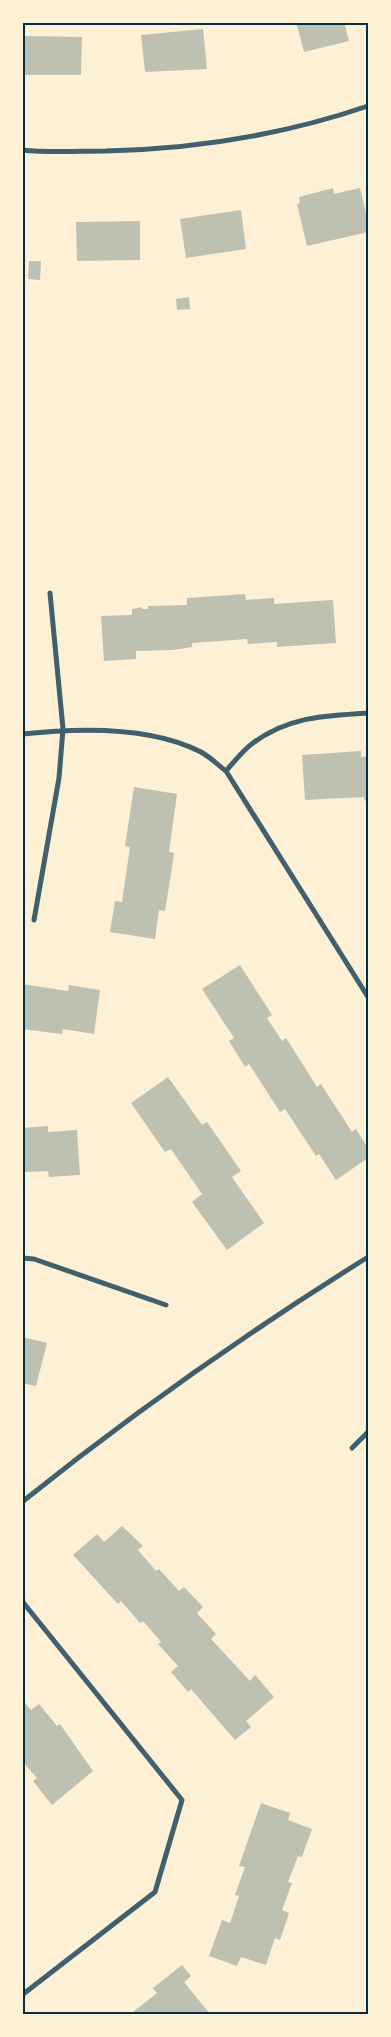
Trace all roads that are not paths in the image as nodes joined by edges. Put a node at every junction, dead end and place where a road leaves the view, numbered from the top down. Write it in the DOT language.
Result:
graph roads {
  1 [pos="368,106"];
  2 [pos="22,150"];
  3 [pos="50,593"];
  4 [pos="368,713"];
  5 [pos="63,729"];
  6 [pos="22,734"];
  7 [pos="226,771"];
  8 [pos="34,920"];
  9 [pos="368,997"];
  10 [pos="368,1256"];
  11 [pos="22,1258"];
  12 [pos="166,1305"];
  13 [pos="368,1432"];
  14 [pos="352,1448"];
  15 [pos="22,1502"];
  16 [pos="22,1601"];
  17 [pos="22,1995"];
  1 -- 2 [label="street"];
  3 -- 5 [label="street"];
  4 -- 7 [label="street"];
  5 -- 6 [label="street"];
  5 -- 7 [label="street"];
  5 -- 8 [label="street"];
  7 -- 9 [label="street"];
  10 -- 15 [label="street"];
  11 -- 12 [label="street"];
  13 -- 14 [label="street"];
  16 -- 17 [label="street"];
}
